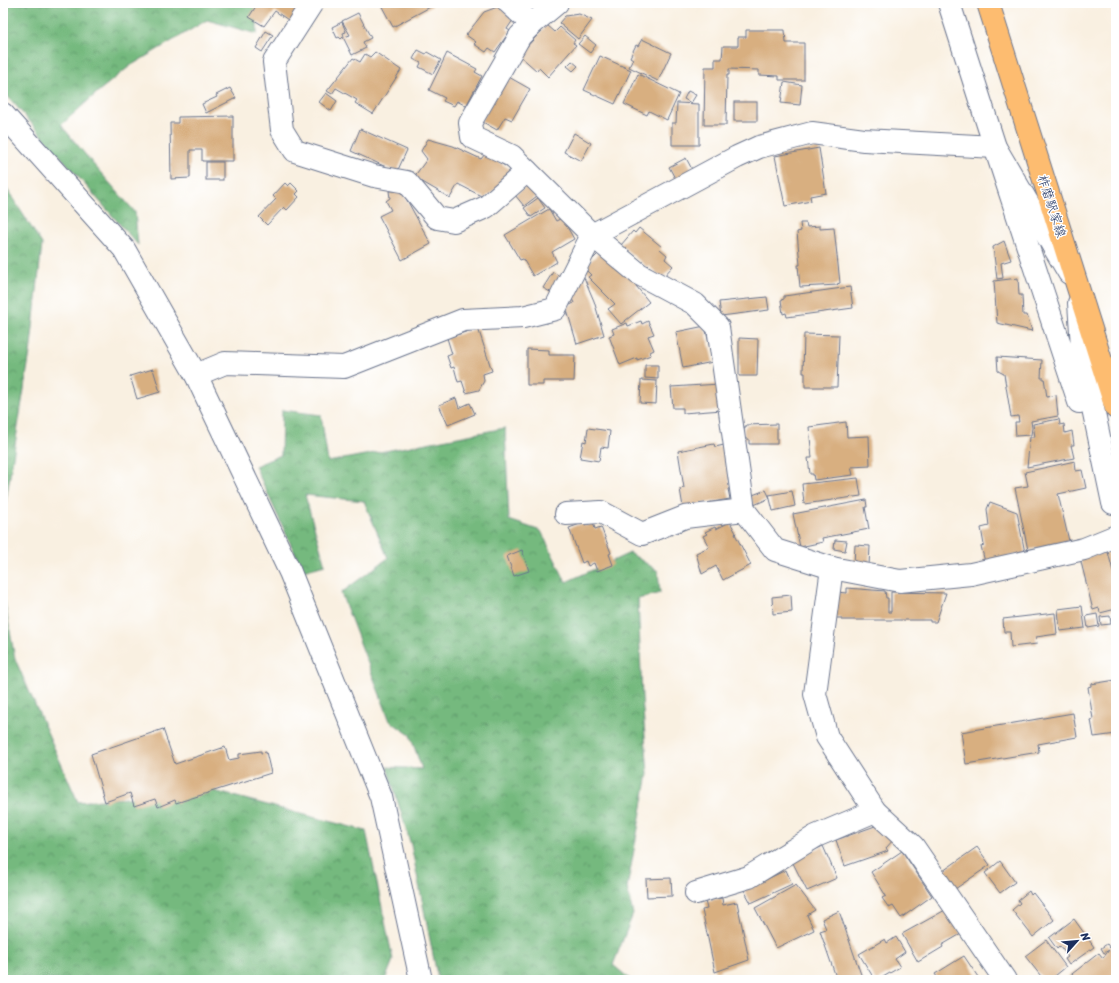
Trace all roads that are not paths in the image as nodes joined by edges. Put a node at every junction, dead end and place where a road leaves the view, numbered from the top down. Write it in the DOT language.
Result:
graph roads {
  1 [pos="312,3"];
  2 [pos="509,3"];
  3 [pos="558,3"];
  4 [pos="949,3"];
  5 [pos="988,3"];
  6 [pos="532,24"];
  7 [pos="3,114"];
  8 [pos="995,147"];
  9 [pos="527,171"];
  10 [pos="592,235"];
  11 [pos="1078,288"];
  12 [pos="196,375"];
  13 [pos="1116,408"];
  14 [pos="1114,509"];
  15 [pos="744,510"];
  16 [pos="566,514"];
  17 [pos="1116,536"];
  18 [pos="832,568"];
  19 [pos="876,811"];
  20 [pos="696,893"];
  21 [pos="421,980"];
  22 [pos="1005,980"];
  1 -- 9 [label="street"];
  2 -- 6 [label="street"];
  3 -- 6 [label="street"];
  4 -- 8 [label="street"];
  5 -- 11 [label="main road, 柞磨駅家線"];
  6 -- 9 [label="street"];
  7 -- 12 [label="street"];
  8 -- 10 [label="street"];
  8 -- 11 [label="street"];
  8 -- 14 [label="street"];
  9 -- 10 [label="street"];
  10 -- 12 [label="street"];
  10 -- 15 [label="street"];
  11 -- 13 [label="main road, 柞磨駅家線"];
  11 -- 14 [label="street"];
  12 -- 21 [label="street"];
  15 -- 16 [label="street"];
  15 -- 18 [label="street"];
  17 -- 18 [label="street"];
  18 -- 19 [label="street"];
  19 -- 20 [label="street"];
  19 -- 22 [label="street"];
}
